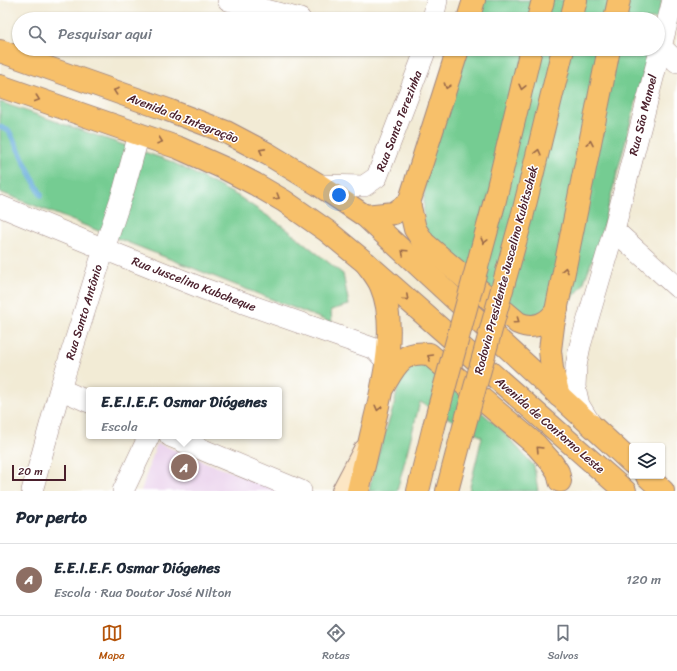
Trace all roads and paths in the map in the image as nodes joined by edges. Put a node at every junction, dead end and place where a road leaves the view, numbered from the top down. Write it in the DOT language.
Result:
graph roads {
  1 [pos="228,0"];
  2 [pos="437,0"];
  3 [pos="474,0"];
  4 [pos="543,0"];
  5 [pos="576,0"];
  6 [pos="619,0"];
  7 [pos="673,0"];
  8 [pos="257,4"];
  9 [pos="280,12"];
  10 [pos="434,12"];
  11 [pos="470,12"];
  12 [pos="540,12"];
  13 [pos="573,12"];
  14 [pos="616,12"];
  15 [pos="665,28"];
  16 [pos="665,51"];
  17 [pos="0,52"];
  18 [pos="419,56"];
  19 [pos="456,56"];
  20 [pos="529,56"];
  21 [pos="561,56"];
  22 [pos="608,56"];
  23 [pos="658,56"];
  24 [pos="677,62"];
  25 [pos="0,86"];
  26 [pos="138,134"];
  27 [pos="319,185"];
  28 [pos="409,203"];
  29 [pos="0,206"];
  30 [pos="365,216"];
  31 [pos="614,230"];
  32 [pos="104,250"];
  33 [pos="366,263"];
  34 [pos="677,287"];
  35 [pos="557,309"];
  36 [pos="386,361"];
  37 [pos="382,387"];
  38 [pos="60,389"];
  39 [pos="559,396"];
  40 [pos="86,401"];
  41 [pos="591,426"];
  42 [pos="148,439"];
  43 [pos="177,439"];
  44 [pos="370,440"];
  45 [pos="568,440"];
  46 [pos="629,460"];
  47 [pos="649,479"];
  48 [pos="559,486"];
  49 [pos="32,491"];
  50 [pos="123,491"];
  51 [pos="301,491"];
  52 [pos="343,491"];
  53 [pos="358,491"];
  54 [pos="418,491"];
  55 [pos="447,491"];
  56 [pos="625,491"];
  57 [pos="663,491"];
  1 -- 8 [label="street"];
  2 -- 10 [label="street"];
  3 -- 11 [label="main road"];
  4 -- 12 [label="main road"];
  5 -- 13 [label="main road"];
  6 -- 14 [label="main road"];
  7 -- 15 [label="street, Rua São Manoel"];
  8 -- 9 [label="street"];
  16 -- 24 [label="street"];
  27 -- 17 [label="main road, Avenida da Integração, one-way"];
  18 -- 27 [label="street, Rua Santa Terezinha"];
  19 -- 28 [label="main road, one-way"];
  20 -- 54 [label="main road, one-way, bridge"];
  55 -- 21 [label="main road, Rodovia Presidente Juscelino Kubitschek, one-way, bridge"];
  35 -- 22 [label="main road, one-way"];
  23 -- 31 [label="street, Rua São Manoel"];
  25 -- 26 [label="main road, one-way"];
  26 -- 32 [label="street, Rua Santo Antônio"];
  26 -- 33 [label="main road, one-way"];
  27 -- 30 [label="main road, Avenida da Integração"];
  28 -- 30 [label="main road"];
  28 -- 35 [label="main road, one-way"];
  29 -- 32 [label="street, Rua Juscelino Kubcheque"];
  39 -- 30 [label="main road, Avenida da Integração, one-way"];
  31 -- 34 [label="street"];
  31 -- 41 [label="street, Rua São Manoel"];
  32 -- 36 [label="street, Rua Juscelino Kubcheque"];
  32 -- 38 [label="street, Rua Santo Antônio"];
  33 -- 36 [label="main road"];
  33 -- 45 [label="main road, Avenida de Contorno Leste, one-way"];
  35 -- 39 [label="main road"];
  36 -- 37 [label="main road"];
  37 -- 44 [label="main road, one-way"];
  48 -- 37 [label="main road, one-way"];
  38 -- 40 [label="street"];
  38 -- 49 [label="street, Rua Santo Antônio"];
  39 -- 41 [label="main road"];
  39 -- 45 [label="main road"];
  41 -- 46 [label="main road"];
  42 -- 50 [label="street"];
  43 -- 51 [label="street"];
  44 -- 52 [label="street"];
  44 -- 53 [label="main road"];
  45 -- 48 [label="main road"];
  45 -- 56 [label="main road, Avenida de Contorno Leste"];
  47 -- 57 [label="main road"];
}
